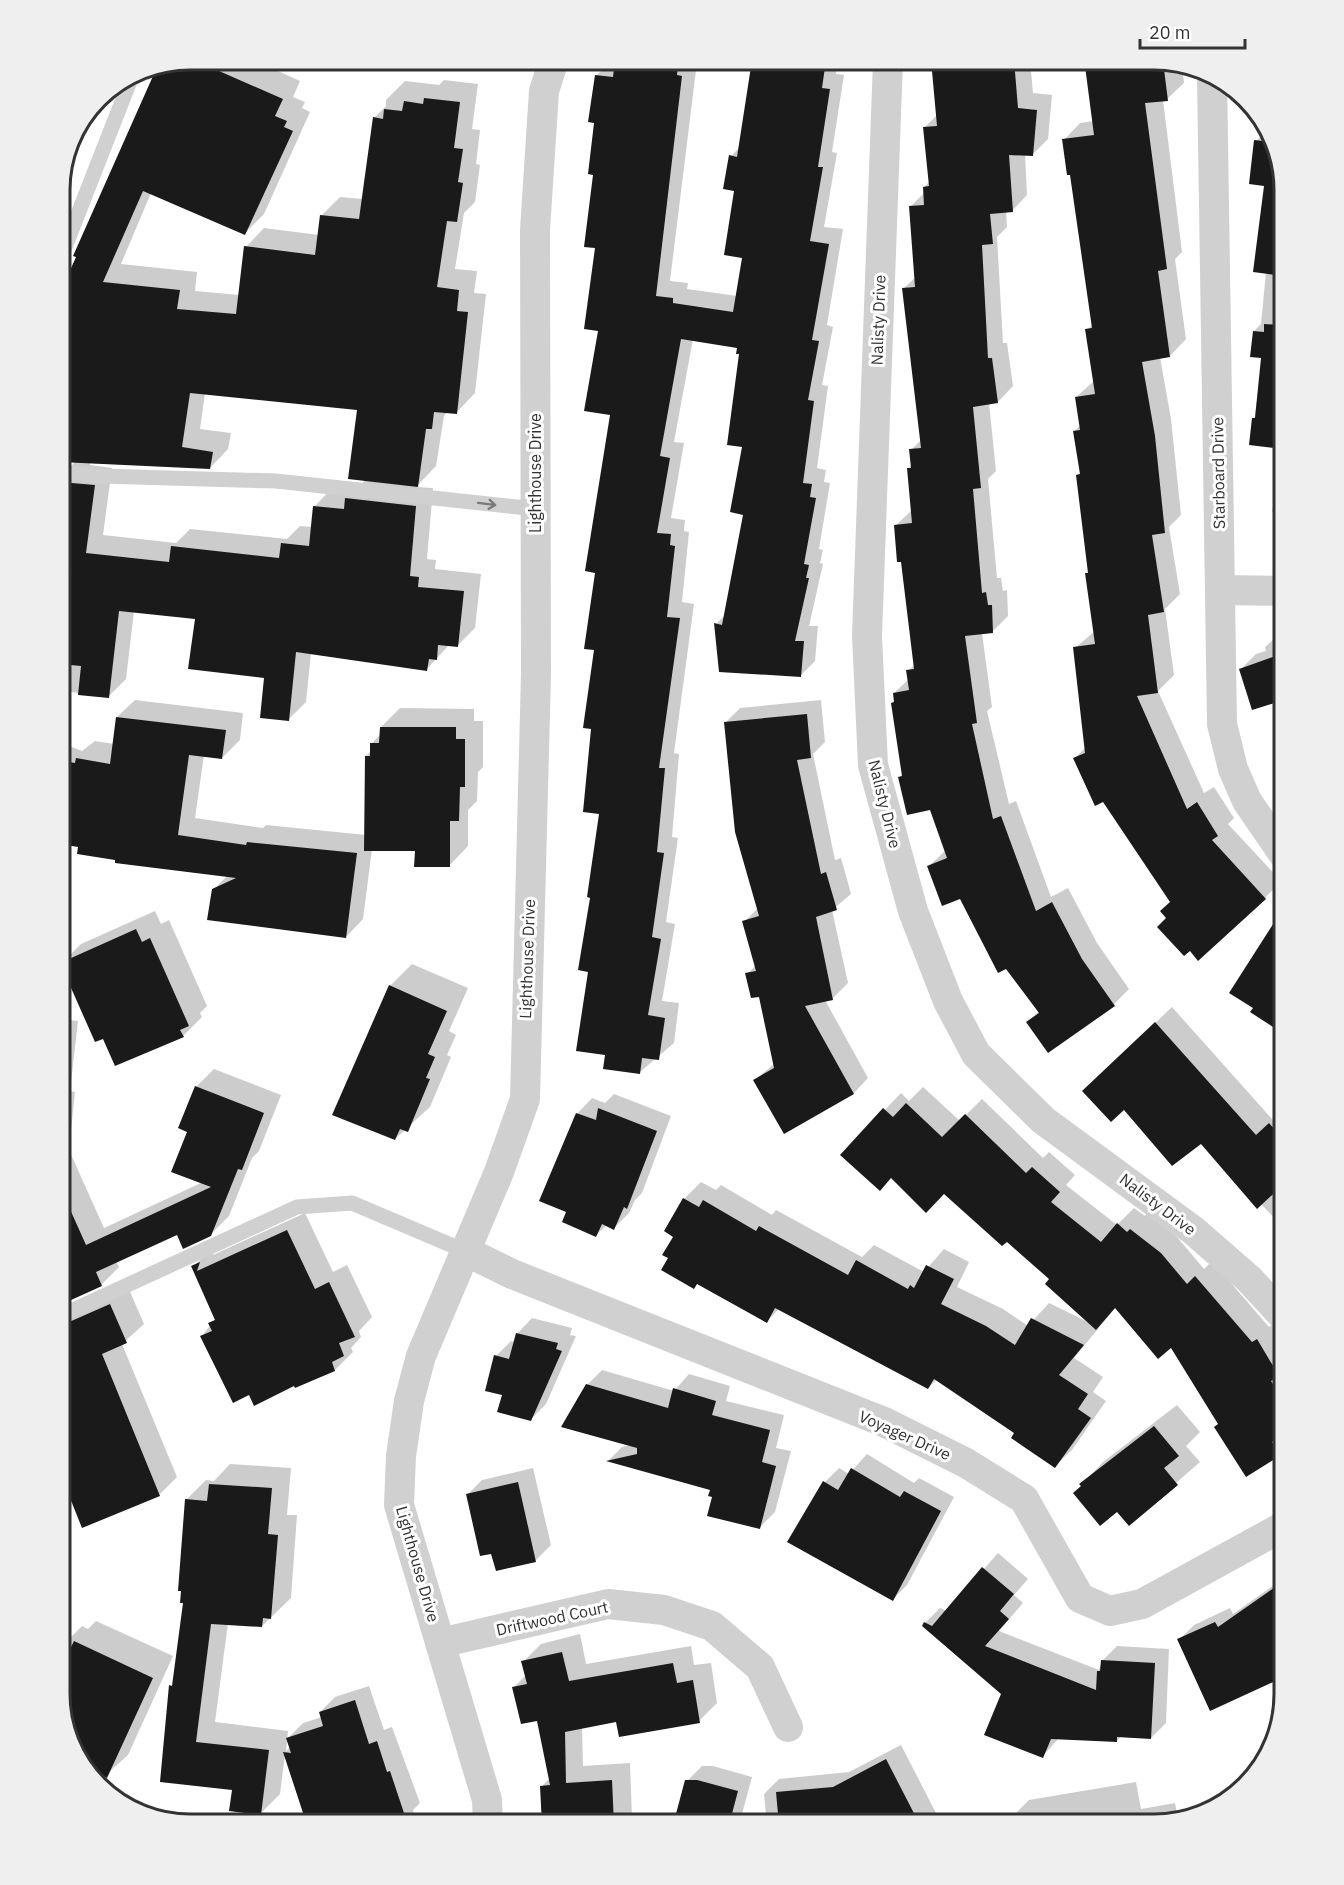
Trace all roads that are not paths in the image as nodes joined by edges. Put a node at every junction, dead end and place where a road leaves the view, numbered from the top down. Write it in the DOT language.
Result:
graph roads {
  1 [pos="551,70"];
  2 [pos="888,71"];
  3 [pos="1212,87"];
  4 [pos="126,90"];
  5 [pos="71,232"];
  6 [pos="71,473"];
  7 [pos="536,509"];
  8 [pos="1220,590"];
  9 [pos="1274,591"];
  10 [pos="1274,840"];
  11 [pos="465,1251"];
  12 [pos="1274,1306"];
  13 [pos="70,1311"];
  14 [pos="1274,1531"];
  15 [pos="440,1643"];
  16 [pos="788,1727"];
  17 [pos="487,1814"];
  1 -- 7 [label="street, Lighthouse Drive"];
  2 -- 12 [label="street, Nalisty Drive"];
  3 -- 8 [label="street, Starboard Drive"];
  4 -- 5 [label="lane"];
  6 -- 7 [label="lane, one-way"];
  7 -- 11 [label="street, Lighthouse Drive"];
  8 -- 9 [label="street"];
  8 -- 10 [label="street, Starboard Drive"];
  11 -- 13 [label="lane"];
  11 -- 14 [label="street, Voyager Drive"];
  11 -- 15 [label="street, Lighthouse Drive"];
  15 -- 16 [label="street, Driftwood Court"];
  15 -- 17 [label="street, Lighthouse Drive"];
}
